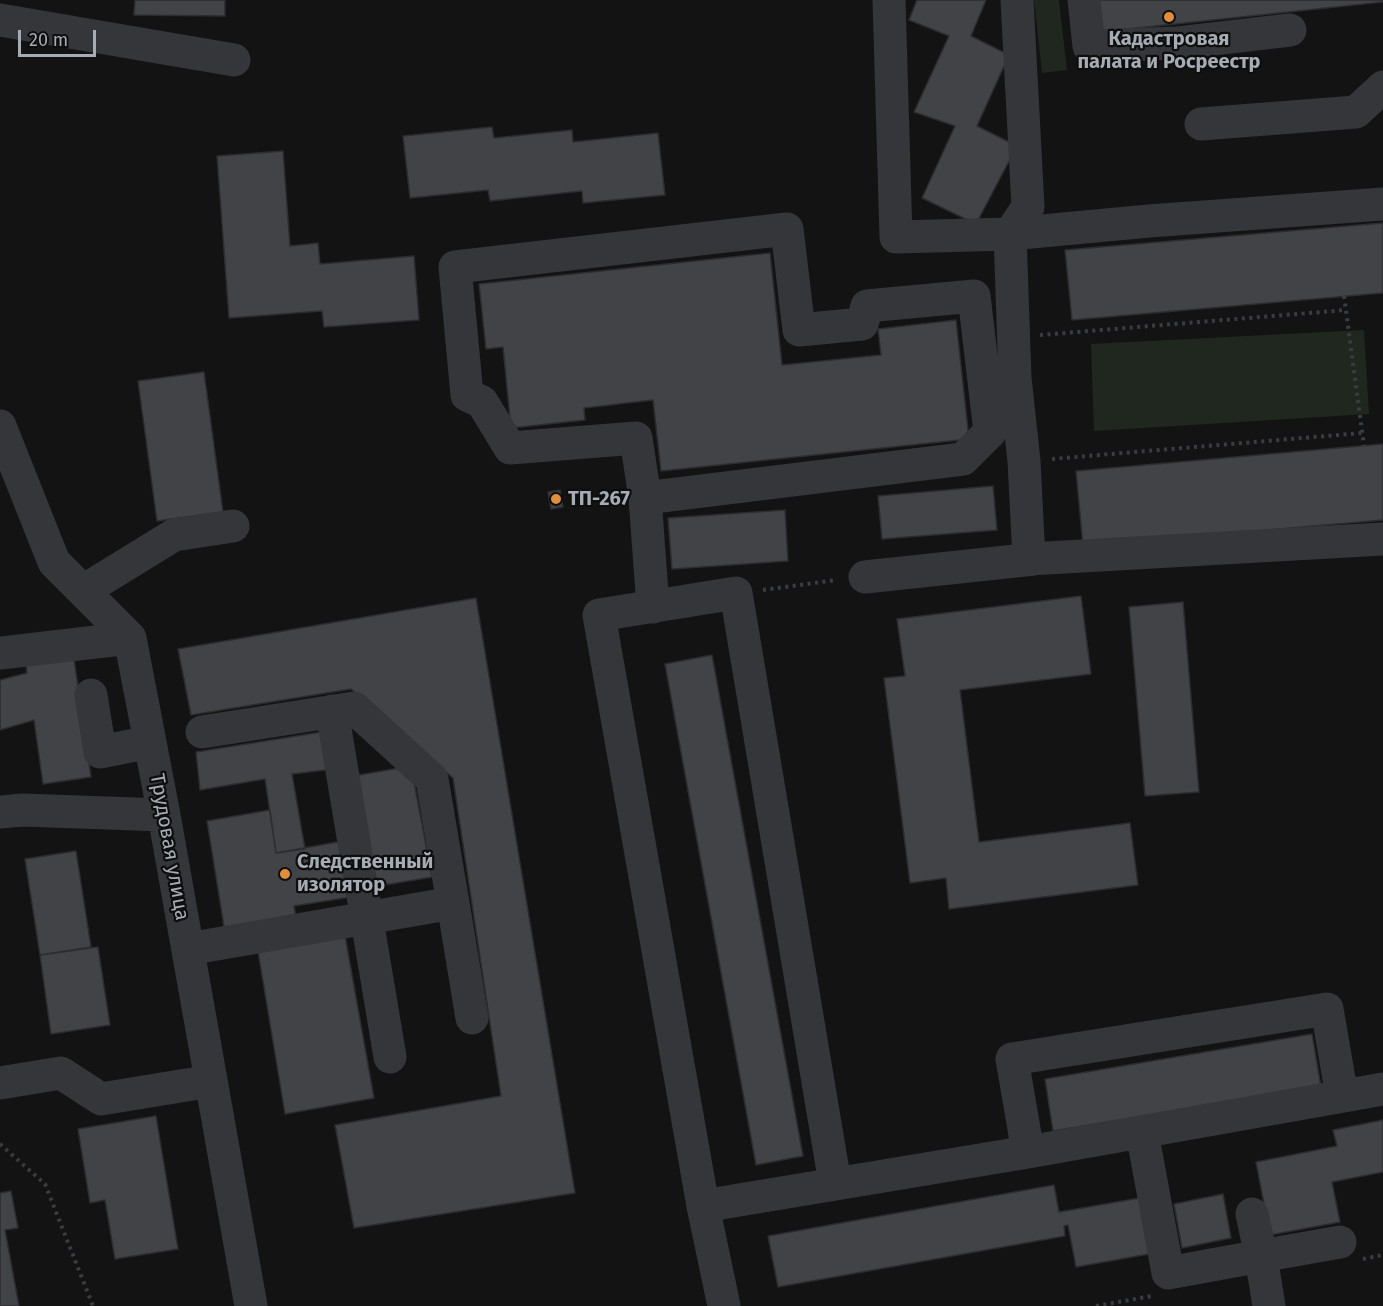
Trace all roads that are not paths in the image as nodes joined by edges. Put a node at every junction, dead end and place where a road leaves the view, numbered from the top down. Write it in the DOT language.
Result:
graph roads {
  1 [pos="889,0"];
  2 [pos="1017,0"];
  3 [pos="1084,0"];
  4 [pos="0,20"];
  5 [pos="1290,30"];
  6 [pos="234,60"];
  7 [pos="1383,87"];
  8 [pos="1201,124"];
  9 [pos="1383,204"];
  10 [pos="1010,234"];
  11 [pos="0,426"];
  12 [pos="7,466"];
  13 [pos="645,498"];
  14 [pos="233,526"];
  15 [pos="1383,539"];
  16 [pos="1034,559"];
  17 [pos="865,577"];
  18 [pos="83,591"];
  19 [pos="653,606"];
  20 [pos="130,638"];
  21 [pos="0,653"];
  22 [pos="92,695"];
  23 [pos="332,711"];
  24 [pos="202,732"];
  25 [pos="150,742"];
  26 [pos="0,812"];
  27 [pos="164,815"];
  28 [pos="453,903"];
  29 [pos="367,919"];
  30 [pos="188,950"];
  31 [pos="472,1018"];
  32 [pos="390,1057"];
  33 [pos="211,1081"];
  34 [pos="0,1083"];
  35 [pos="1383,1089"];
  36 [pos="1342,1096"];
  37 [pos="1142,1132"];
  38 [pos="1029,1152"];
  39 [pos="835,1183"];
  40 [pos="703,1206"];
  41 [pos="1252,1214"];
  42 [pos="1340,1242"];
  43 [pos="1261,1256"];
  44 [pos="251,1306"];
  45 [pos="724,1306"];
  46 [pos="1269,1306"];
  1 -- 10 [label="street"];
  2 -- 10 [label="street"];
  3 -- 5 [label="street"];
  4 -- 6 [label="street"];
  7 -- 8 [label="street"];
  9 -- 10 [label="street"];
  10 -- 16 [label="street"];
  11 -- 12 [label="street"];
  12 -- 18 [label="street"];
  13 -- 13 [label="street"];
  13 -- 19 [label="street"];
  14 -- 18 [label="street"];
  15 -- 16 [label="street"];
  16 -- 17 [label="street"];
  18 -- 20 [label="street"];
  19 -- 39 [label="street"];
  19 -- 40 [label="street"];
  20 -- 21 [label="street"];
  20 -- 25 [label="street, Трудовая улица"];
  22 -- 25 [label="street"];
  23 -- 24 [label="street"];
  23 -- 28 [label="street"];
  23 -- 29 [label="street"];
  25 -- 27 [label="street, Трудовая улица"];
  26 -- 27 [label="street"];
  27 -- 30 [label="street, Трудовая улица"];
  28 -- 29 [label="street"];
  28 -- 31 [label="street"];
  29 -- 30 [label="street"];
  29 -- 32 [label="street"];
  30 -- 33 [label="street, Трудовая улица"];
  33 -- 34 [label="street"];
  33 -- 44 [label="street, Трудовая улица"];
  35 -- 36 [label="street"];
  36 -- 37 [label="street"];
  36 -- 38 [label="street"];
  37 -- 38 [label="street"];
  37 -- 43 [label="street"];
  38 -- 39 [label="street"];
  39 -- 40 [label="street"];
  40 -- 45 [label="street"];
  41 -- 43 [label="street"];
  42 -- 43 [label="street"];
  43 -- 46 [label="street"];
}
